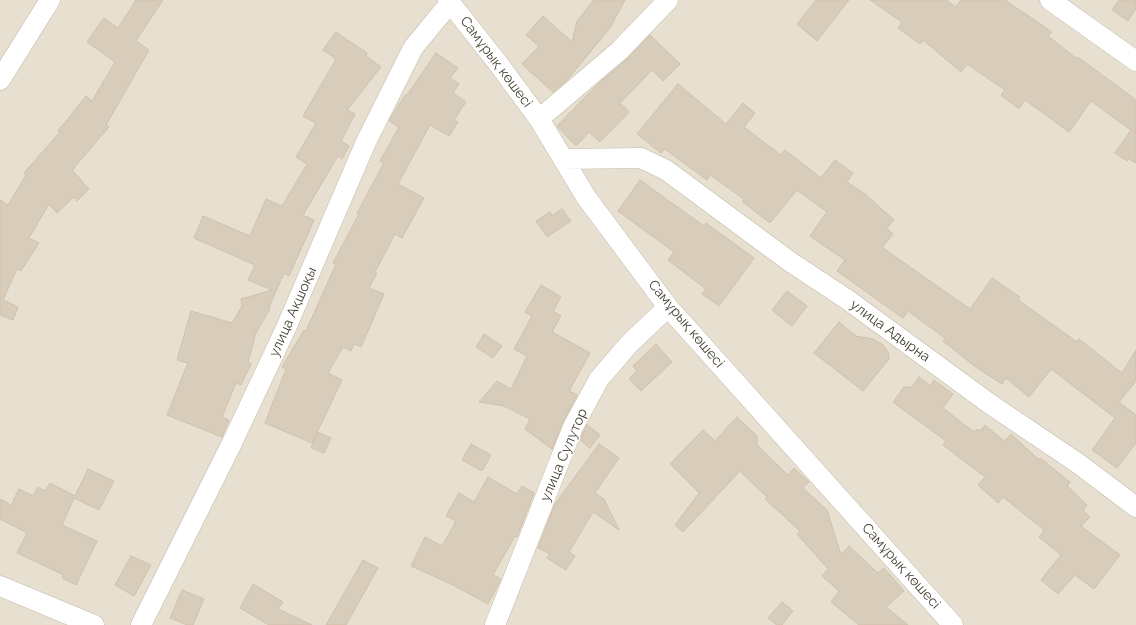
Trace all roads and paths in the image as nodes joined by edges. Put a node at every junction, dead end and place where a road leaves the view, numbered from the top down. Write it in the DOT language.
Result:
graph roads {
  1 [pos="50,0"];
  2 [pos="668,0"];
  3 [pos="1050,0"];
  4 [pos="449,1"];
  5 [pos="1136,61"];
  6 [pos="0,80"];
  7 [pos="539,119"];
  8 [pos="563,159"];
  9 [pos="668,307"];
  10 [pos="1136,507"];
  11 [pos="0,586"];
  12 [pos="91,624"];
  13 [pos="141,625"];
  14 [pos="495,625"];
  15 [pos="953,625"];
  1 -- 6 [label="street"];
  2 -- 7 [label="street"];
  3 -- 5 [label="street"];
  4 -- 7 [label="street, Самұрық көшесі"];
  4 -- 13 [label="street, улица Ақшоқы"];
  7 -- 8 [label="street, Самұрық көшесі"];
  8 -- 9 [label="street, Самұрық көшесі"];
  8 -- 10 [label="street, улица Адырна"];
  9 -- 14 [label="street, улица Сулутор"];
  9 -- 15 [label="street, Самұрық көшесі"];
  11 -- 12 [label="street"];
}
